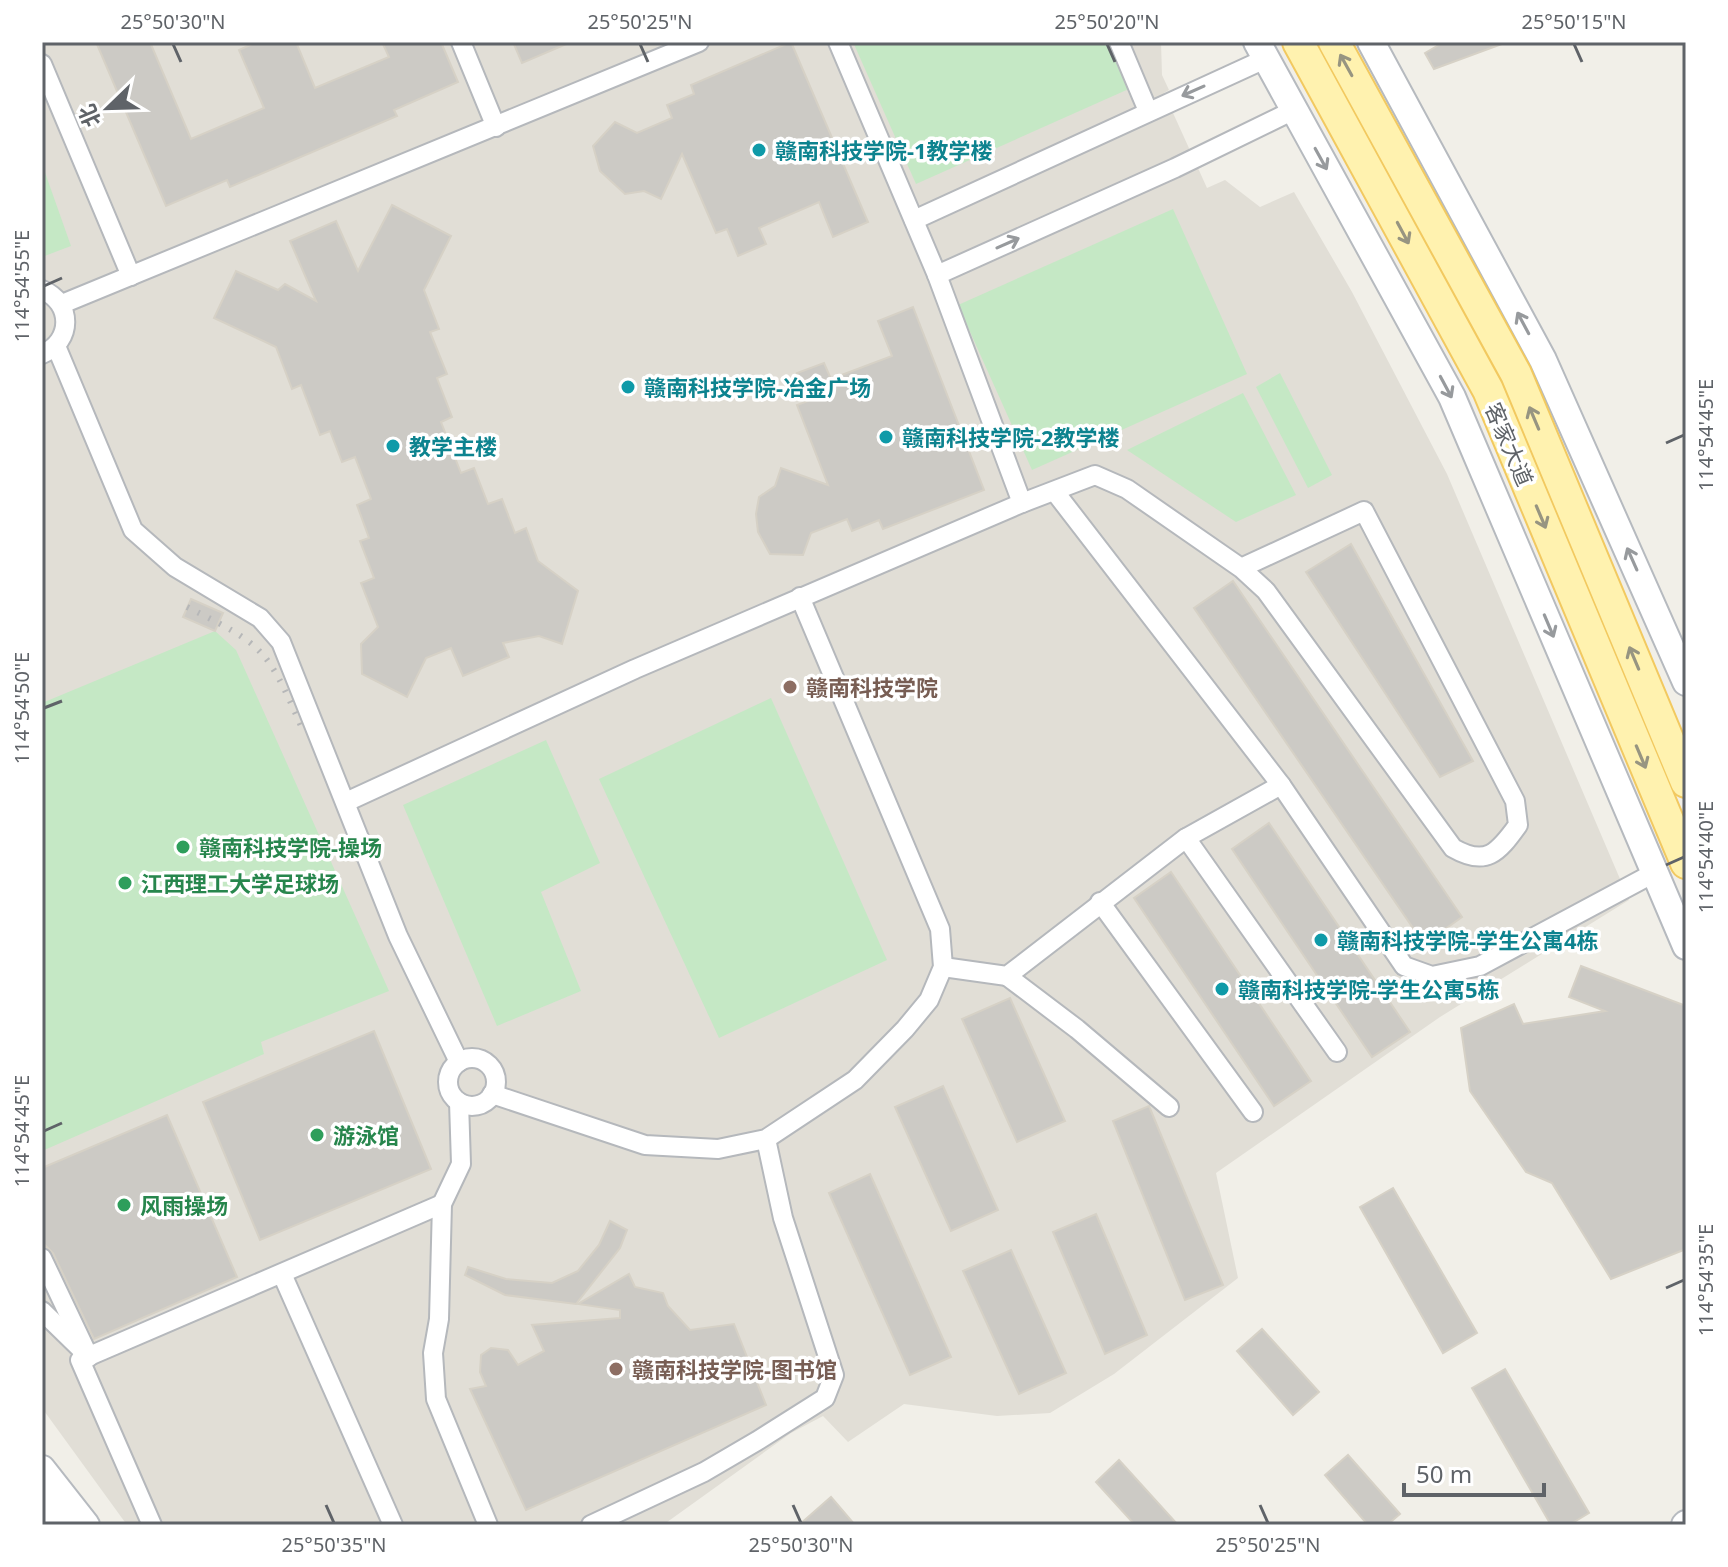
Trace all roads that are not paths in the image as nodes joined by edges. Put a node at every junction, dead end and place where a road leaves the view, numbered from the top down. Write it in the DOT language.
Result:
graph roads {
  1 [pos="461,42"];
  2 [pos="699,42"];
  3 [pos="838,42"];
  4 [pos="1119,42"];
  5 [pos="1298,42"];
  6 [pos="1334,42"];
  7 [pos="1371,42"];
  8 [pos="1261,51"];
  9 [pos="42,64"];
  10 [pos="1294,110"];
  11 [pos="1148,111"];
  12 [pos="496,127"];
  13 [pos="914,220"];
  14 [pos="937,275"];
  15 [pos="131,276"];
  16 [pos="42,290"];
  17 [pos="62,304"];
  18 [pos="49,350"];
  19 [pos="1055,492"];
  20 [pos="1022,503"];
  21 [pos="1241,568"];
  22 [pos="800,597"];
  23 [pos="1686,682"];
  24 [pos="1686,782"];
  25 [pos="1281,785"];
  26 [pos="346,802"];
  27 [pos="1186,838"];
  28 [pos="1686,863"];
  29 [pos="1654,873"];
  30 [pos="1100,902"];
  31 [pos="1686,946"];
  32 [pos="943,967"];
  33 [pos="1007,976"];
  34 [pos="1337,1052"];
  35 [pos="459,1062"];
  36 [pos="492,1094"];
  37 [pos="459,1102"];
  38 [pos="1169,1107"];
  39 [pos="1253,1112"];
  40 [pos="766,1139"];
  41 [pos="442,1204"];
  42 [pos="42,1258"];
  43 [pos="282,1274"];
  44 [pos="42,1311"];
  45 [pos="89,1357"];
  46 [pos="42,1469"];
  47 [pos="42,1499"];
  48 [pos="62,1525"];
  49 [pos="86,1525"];
  50 [pos="152,1525"];
  51 [pos="393,1525"];
  52 [pos="488,1525"];
  53 [pos="591,1525"];
  1 -- 12 [label="street"];
  2 -- 12 [label="street"];
  3 -- 13 [label="street"];
  4 -- 11 [label="street"];
  5 -- 28 [label="main road, 客家大道, one-way"];
  24 -- 6 [label="main road, 客家大道, one-way"];
  23 -- 7 [label="street, one-way"];
  8 -- 10 [label="street"];
  8 -- 11 [label="street, one-way"];
  9 -- 15 [label="street"];
  14 -- 10 [label="street, one-way"];
  10 -- 29 [label="street, one-way"];
  11 -- 13 [label="street"];
  12 -- 15 [label="street"];
  13 -- 14 [label="street"];
  14 -- 20 [label="street"];
  15 -- 17 [label="street"];
  16 -- 17 [label="street"];
  17 -- 18 [label="street"];
  18 -- 26 [label="street"];
  19 -- 20 [label="street"];
  19 -- 21 [label="street"];
  19 -- 25 [label="street"];
  20 -- 22 [label="street"];
  21 -- 21 [label="street"];
  22 -- 26 [label="street"];
  22 -- 32 [label="street"];
  25 -- 27 [label="street"];
  25 -- 29 [label="street"];
  26 -- 35 [label="street"];
  27 -- 30 [label="street"];
  27 -- 34 [label="street"];
  29 -- 31 [label="street"];
  30 -- 33 [label="street"];
  30 -- 39 [label="street"];
  32 -- 33 [label="street"];
  32 -- 40 [label="street"];
  33 -- 38 [label="street"];
  35 -- 36 [label="street"];
  35 -- 37 [label="street"];
  36 -- 37 [label="street"];
  36 -- 40 [label="street"];
  37 -- 41 [label="street"];
  40 -- 53 [label="street"];
  41 -- 43 [label="street"];
  41 -- 52 [label="street"];
  42 -- 45 [label="street"];
  43 -- 45 [label="street"];
  43 -- 51 [label="street"];
  44 -- 45 [label="street"];
  45 -- 50 [label="street"];
  46 -- 49 [label="street"];
  47 -- 48 [label="street"];
}
